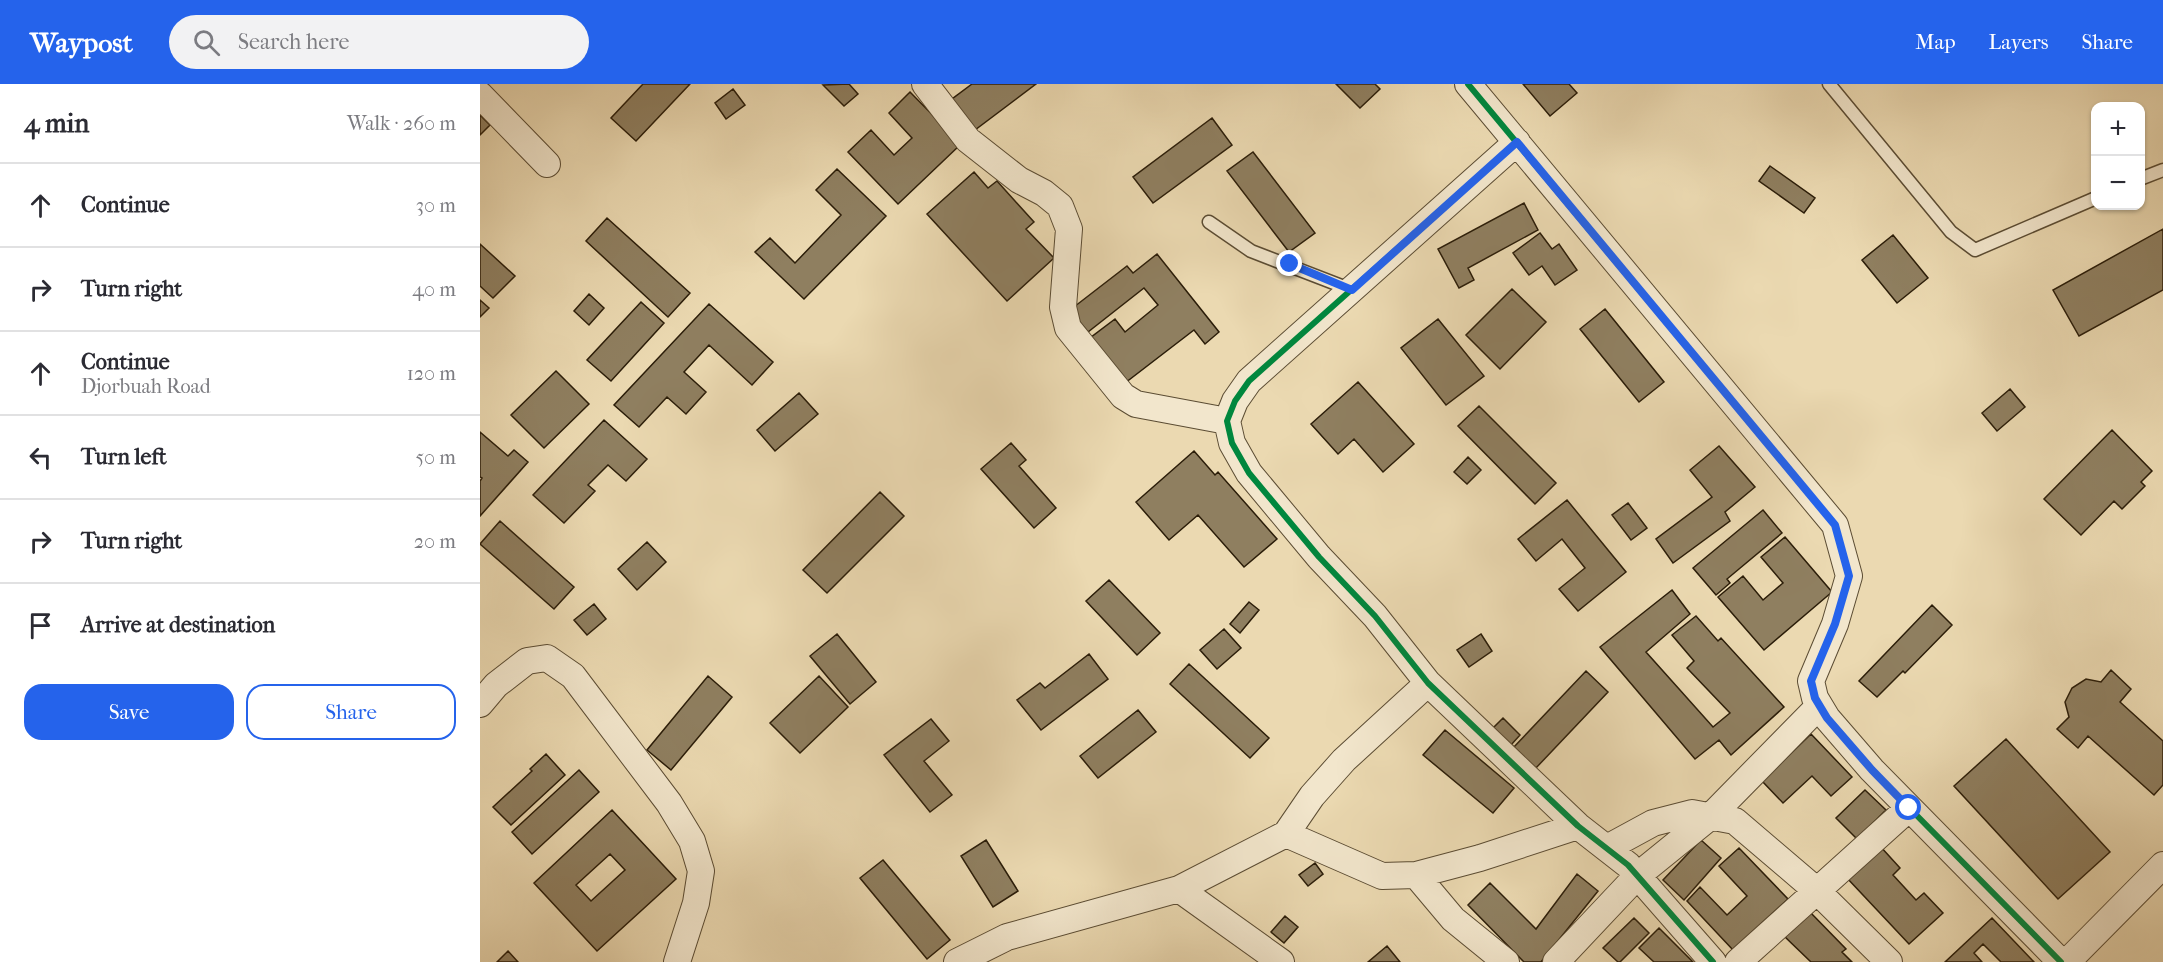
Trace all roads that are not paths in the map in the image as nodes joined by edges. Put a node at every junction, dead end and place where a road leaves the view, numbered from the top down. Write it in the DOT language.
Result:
graph roads {
  1 [pos="925,84"];
  2 [pos="1468,84"];
  3 [pos="1829,84"];
  4 [pos="480,95"];
  5 [pos="1517,142"];
  6 [pos="547,164"];
  7 [pos="2163,170"];
  8 [pos="2145,177"];
  9 [pos="2091,200"];
  10 [pos="1209,222"];
  11 [pos="1352,290"];
  12 [pos="1227,421"];
  13 [pos="1428,683"];
  14 [pos="480,704"];
  15 [pos="1819,706"];
  16 [pos="1909,808"];
  17 [pos="1711,816"];
  18 [pos="1578,826"];
  19 [pos="1286,834"];
  20 [pos="1607,848"];
  21 [pos="2163,865"];
  22 [pos="1416,875"];
  23 [pos="1637,876"];
  24 [pos="1179,889"];
  25 [pos="1817,891"];
  26 [pos="677,962"];
  27 [pos="957,962"];
  28 [pos="1281,962"];
  29 [pos="1506,962"];
  30 [pos="1556,962"];
  31 [pos="1713,962"];
  32 [pos="1738,962"];
  33 [pos="1889,962"];
  34 [pos="2061,962"];
  35 [pos="2067,962"];
  1 -- 12 [label="street"];
  2 -- 5 [label="street"];
  3 -- 9 [label="lane"];
  4 -- 6 [label="street"];
  5 -- 11 [label="street"];
  5 -- 15 [label="street"];
  7 -- 8 [label="lane"];
  10 -- 11 [label="lane"];
  11 -- 12 [label="street"];
  12 -- 13 [label="street"];
  13 -- 18 [label="street"];
  13 -- 19 [label="street"];
  14 -- 26 [label="street"];
  15 -- 16 [label="street"];
  15 -- 17 [label="street"];
  16 -- 25 [label="street"];
  16 -- 34 [label="street"];
  17 -- 20 [label="street"];
  17 -- 23 [label="street"];
  17 -- 25 [label="street"];
  18 -- 20 [label="street"];
  18 -- 22 [label="street"];
  19 -- 22 [label="street"];
  19 -- 24 [label="street"];
  20 -- 23 [label="street"];
  21 -- 35 [label="street"];
  22 -- 29 [label="street"];
  23 -- 30 [label="street"];
  23 -- 31 [label="street"];
  24 -- 27 [label="street"];
  24 -- 28 [label="street"];
  25 -- 32 [label="street"];
  25 -- 33 [label="street"];
}
